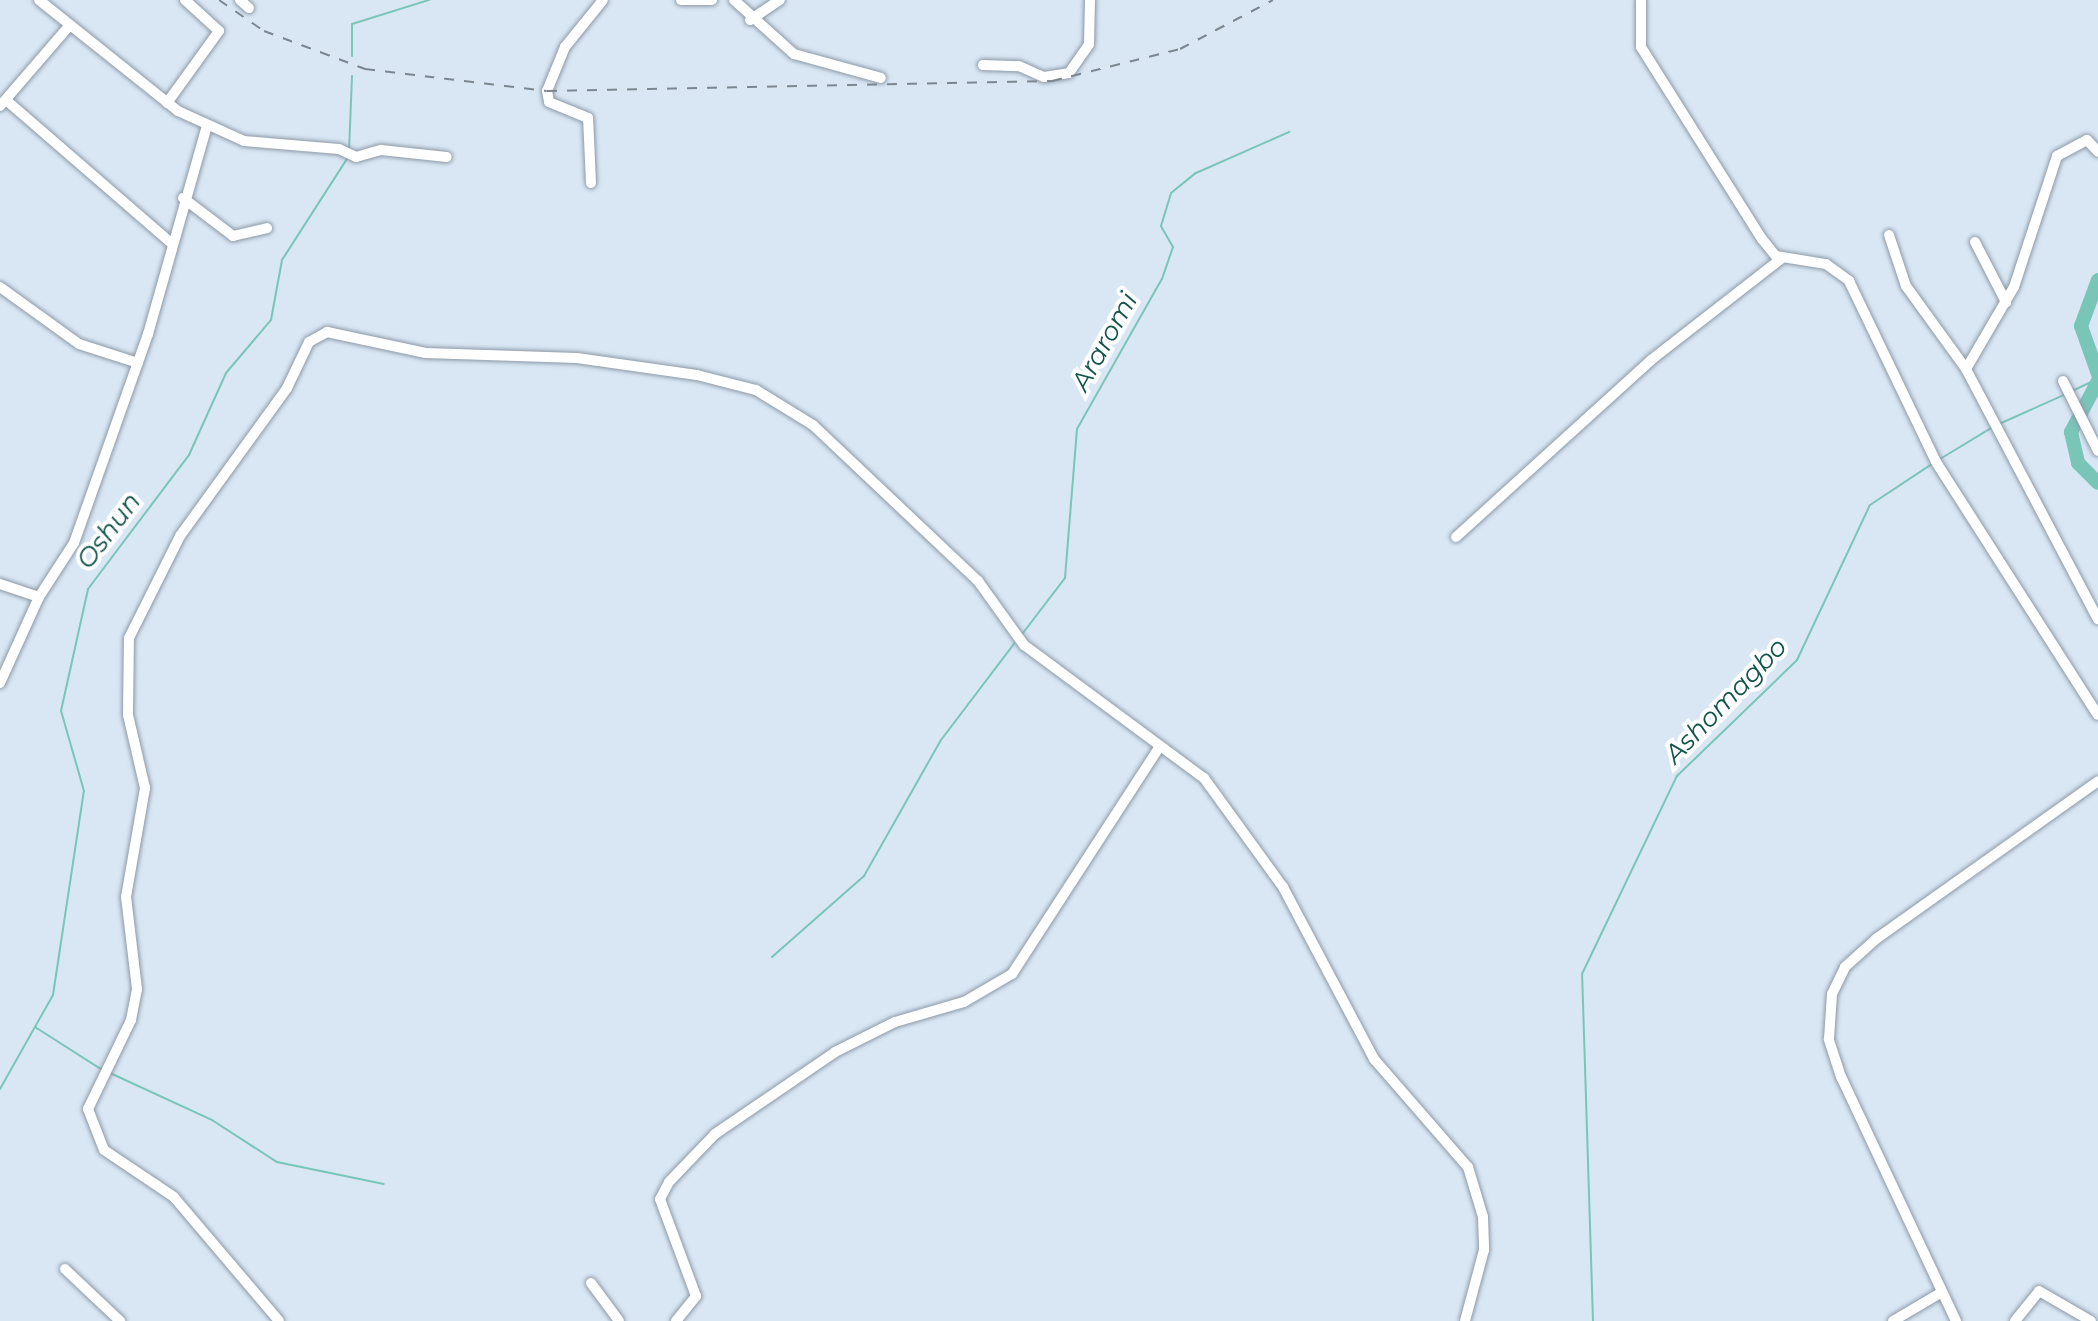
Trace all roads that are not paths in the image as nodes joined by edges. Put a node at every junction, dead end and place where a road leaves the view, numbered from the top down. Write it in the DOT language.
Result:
graph roads {
  1 [pos="39,0"];
  2 [pos="185,0"];
  3 [pos="603,0"];
  4 [pos="681,0"];
  5 [pos="712,0"];
  6 [pos="734,0"];
  7 [pos="780,0"];
  8 [pos="1090,0"];
  9 [pos="1641,0"];
  10 [pos="750,20"];
  11 [pos="70,25"];
  12 [pos="983,65"];
  13 [pos="881,78"];
  14 [pos="3,103"];
  15 [pos="167,103"];
  16 [pos="207,126"];
  17 [pos="2098,152"];
  18 [pos="447,157"];
  19 [pos="591,183"];
  20 [pos="183,198"];
  21 [pos="267,228"];
  22 [pos="1889,235"];
  23 [pos="170,242"];
  24 [pos="1975,242"];
  25 [pos="1782,258"];
  26 [pos="0,287"];
  27 [pos="2006,302"];
  28 [pos="138,363"];
  29 [pos="1966,369"];
  30 [pos="2063,381"];
  31 [pos="2098,451"];
  32 [pos="1456,537"];
  33 [pos="0,584"];
  34 [pos="39,597"];
  35 [pos="2098,619"];
  36 [pos="0,683"];
  37 [pos="2098,715"];
  38 [pos="1159,748"];
  39 [pos="2098,781"];
  40 [pos="65,1269"];
  41 [pos="591,1283"];
  42 [pos="1942,1292"];
  43 [pos="120,1321"];
  44 [pos="279,1321"];
  45 [pos="619,1321"];
  46 [pos="676,1321"];
  47 [pos="1465,1321"];
  48 [pos="1893,1321"];
  49 [pos="1956,1321"];
  50 [pos="2015,1321"];
  51 [pos="2091,1321"];
  1 -- 11 [label="street"];
  2 -- 15 [label="street"];
  3 -- 19 [label="street"];
  4 -- 5 [label="street"];
  6 -- 10 [label="street"];
  7 -- 10 [label="street"];
  8 -- 12 [label="street"];
  9 -- 25 [label="street"];
  10 -- 13 [label="street"];
  11 -- 14 [label="street"];
  11 -- 15 [label="street"];
  14 -- 23 [label="street"];
  15 -- 16 [label="street"];
  16 -- 18 [label="street"];
  16 -- 20 [label="street"];
  17 -- 27 [label="street"];
  20 -- 21 [label="street"];
  20 -- 23 [label="street"];
  22 -- 29 [label="street"];
  23 -- 28 [label="street"];
  24 -- 27 [label="street"];
  25 -- 32 [label="street"];
  25 -- 37 [label="street"];
  26 -- 28 [label="street"];
  27 -- 29 [label="street"];
  28 -- 34 [label="street"];
  29 -- 35 [label="street"];
  30 -- 31 [label="street"];
  33 -- 34 [label="street"];
  34 -- 36 [label="street"];
  38 -- 44 [label="street"];
  38 -- 46 [label="street"];
  38 -- 47 [label="street"];
  39 -- 42 [label="street"];
  40 -- 43 [label="street"];
  41 -- 45 [label="street"];
  42 -- 48 [label="street"];
  42 -- 49 [label="street"];
  50 -- 51 [label="street"];
}
